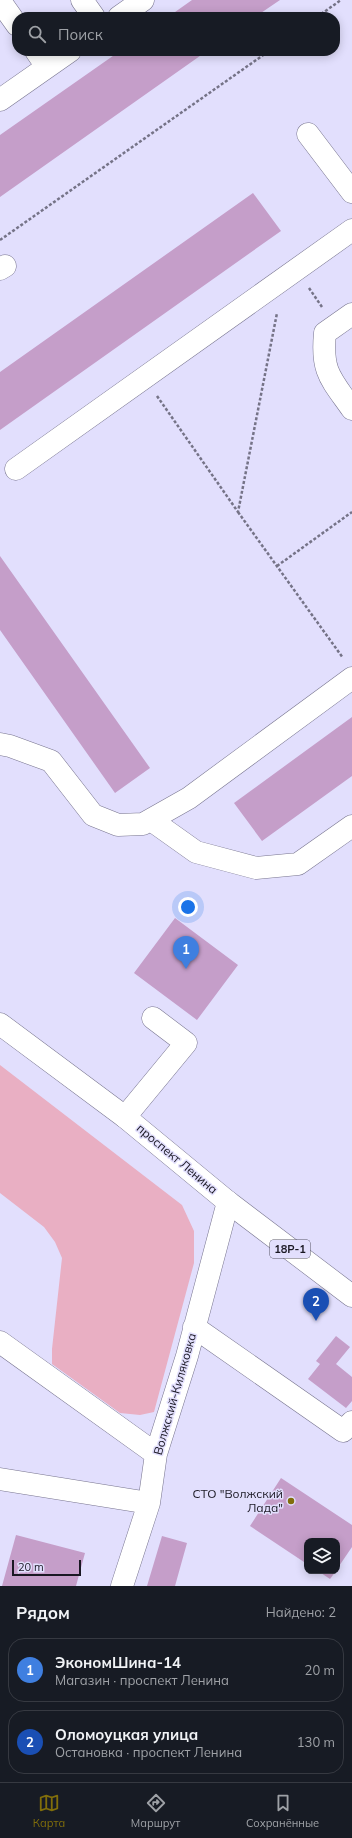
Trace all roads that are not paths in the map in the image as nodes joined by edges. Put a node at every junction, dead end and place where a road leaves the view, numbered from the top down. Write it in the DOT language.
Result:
graph roads {
  1 [pos="82,0"];
  2 [pos="143,0"];
  3 [pos="0,1"];
  4 [pos="90,12"];
  5 [pos="126,12"];
  6 [pos="12,18"];
  7 [pos="52,56"];
  8 [pos="41,59"];
  9 [pos="0,100"];
  10 [pos="308,134"];
  11 [pos="352,192"];
  12 [pos="352,230"];
  13 [pos="344,320"];
  14 [pos="352,409"];
  15 [pos="16,469"];
  16 [pos="350,671"];
  17 [pos="0,744"];
  18 [pos="151,820"];
  19 [pos="352,826"];
  20 [pos="153,1018"];
  21 [pos="0,1024"];
  22 [pos="125,1117"];
  23 [pos="228,1202"];
  24 [pos="352,1296"];
  25 [pos="194,1327"];
  26 [pos="0,1342"];
  27 [pos="352,1422"];
  28 [pos="156,1454"];
  29 [pos="0,1479"];
  30 [pos="149,1503"];
  31 [pos="122,1586"];
  1 -- 4 [label="street"];
  2 -- 5 [label="street"];
  3 -- 6 [label="street"];
  7 -- 8 [label="street"];
  8 -- 9 [label="street"];
  10 -- 11 [label="street"];
  12 -- 15 [label="street"];
  13 -- 14 [label="street"];
  16 -- 18 [label="street"];
  17 -- 18 [label="street"];
  18 -- 19 [label="street"];
  20 -- 22 [label="street"];
  21 -- 22 [label="street, проспект Ленина / 18Р-1"];
  22 -- 23 [label="street, проспект Ленина / 18Р-1"];
  23 -- 24 [label="street, проспект Ленина / 18Р-1"];
  23 -- 25 [label="street, Волжский-Киляковка"];
  25 -- 27 [label="street"];
  25 -- 28 [label="street, Волжский-Киляковка"];
  26 -- 28 [label="street"];
  28 -- 30 [label="street, Волжский-Киляковка"];
  29 -- 30 [label="street"];
  30 -- 31 [label="street, Волжский-Киляковка"];
}
